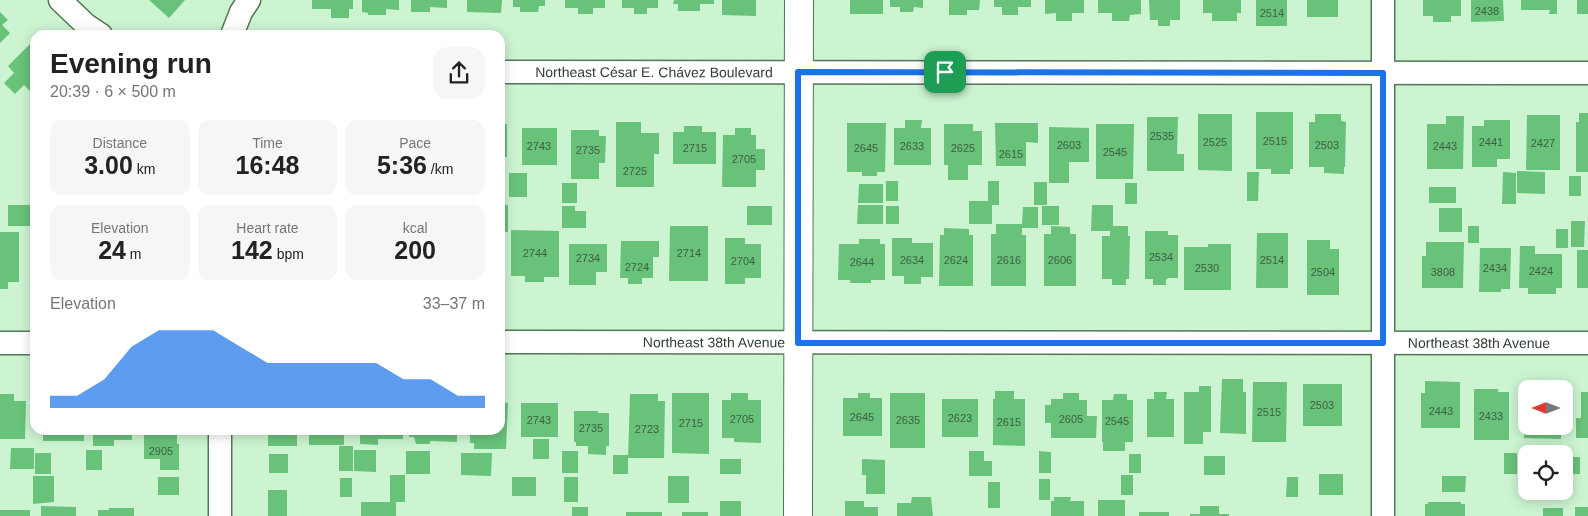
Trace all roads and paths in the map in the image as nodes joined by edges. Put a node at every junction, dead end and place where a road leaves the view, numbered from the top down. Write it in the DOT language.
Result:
graph roads {
  1 [pos="60,0"];
  2 [pos="249,0"];
  3 [pos="799,0"];
  4 [pos="1383,0"];
  5 [pos="94,30"];
  6 [pos="234,30"];
  7 [pos="505,72"];
  8 [pos="798,72"];
  9 [pos="1383,73"];
  10 [pos="1588,73"];
  11 [pos="505,342"];
  12 [pos="0,343"];
  13 [pos="30,343"];
  14 [pos="798,343"];
  15 [pos="1383,343"];
  16 [pos="1588,343"];
  17 [pos="220,435"];
  18 [pos="220,516"];
  19 [pos="798,516"];
  20 [pos="1383,516"];
  1 -- 5 [label="street"];
  2 -- 6 [label="street"];
  3 -- 8 [label="street"];
  4 -- 9 [label="street"];
  7 -- 8 [label="street, Northeast César E. Chávez Boulevard"];
  8 -- 9 [label="street, Northeast César E. Chávez Boulevard"];
  8 -- 14 [label="street"];
  9 -- 10 [label="street, Northeast César E. Chávez Boulevard"];
  9 -- 15 [label="street"];
  11 -- 14 [label="street, Northeast 38th Avenue"];
  12 -- 13 [label="street"];
  14 -- 15 [label="street, Northeast 38th Avenue"];
  14 -- 19 [label="street"];
  15 -- 16 [label="street, Northeast 38th Avenue"];
  15 -- 20 [label="street"];
  17 -- 18 [label="street"];
}
